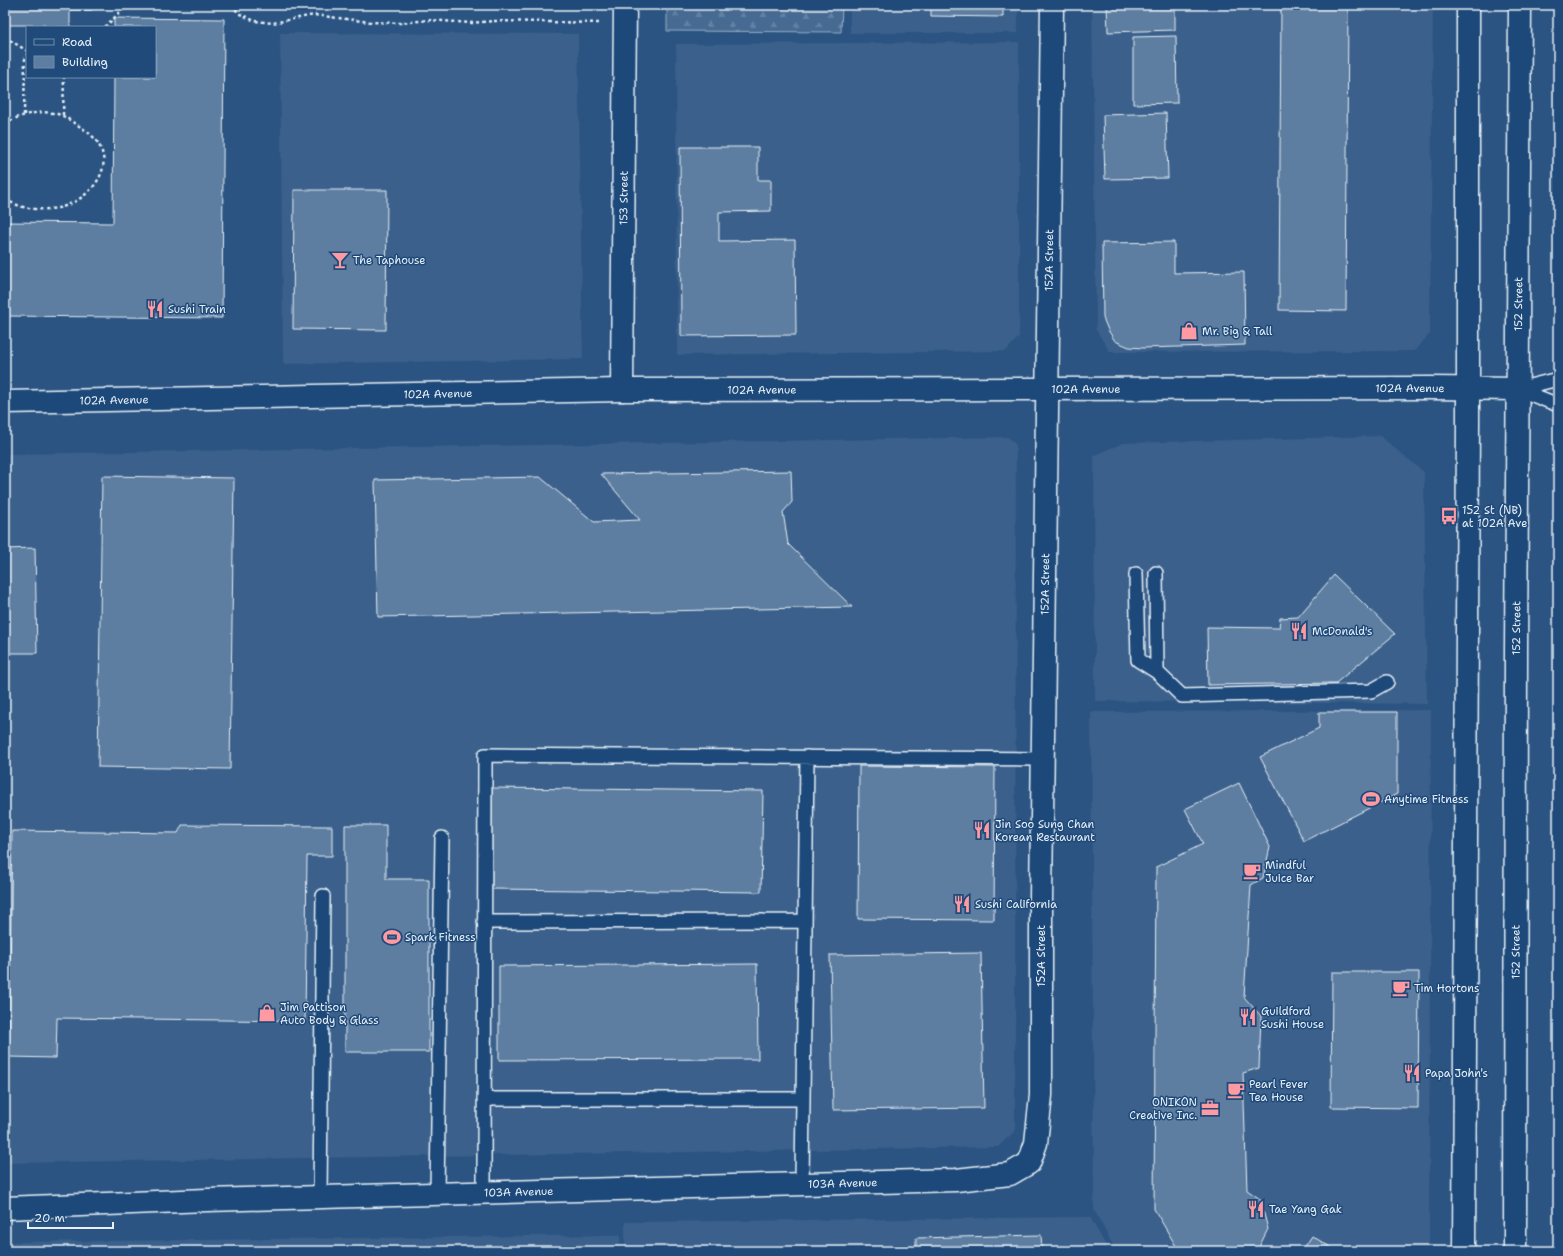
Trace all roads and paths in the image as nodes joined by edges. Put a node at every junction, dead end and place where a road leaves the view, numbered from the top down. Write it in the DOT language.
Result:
graph roads {
  1 [pos="133,5"];
  2 [pos="232,5"];
  3 [pos="625,5"];
  4 [pos="1052,5"];
  5 [pos="1468,5"];
  6 [pos="1520,5"];
  7 [pos="602,23"];
  8 [pos="106,26"];
  9 [pos="5,36"];
  10 [pos="26,50"];
  11 [pos="26,56"];
  12 [pos="64,78"];
  13 [pos="24,115"];
  14 [pos="63,115"];
  15 [pos="5,124"];
  16 [pos="5,199"];
  17 [pos="1558,379"];
  18 [pos="1468,388"];
  19 [pos="1518,388"];
  20 [pos="622,390"];
  21 [pos="1047,390"];
  22 [pos="5,402"];
  23 [pos="1558,404"];
  24 [pos="1156,573"];
  25 [pos="1136,574"];
  26 [pos="1157,672"];
  27 [pos="1387,682"];
  28 [pos="807,757"];
  29 [pos="1043,759"];
  30 [pos="442,838"];
  31 [pos="323,896"];
  32 [pos="805,921"];
  33 [pos="484,922"];
  34 [pos="484,1099"];
  35 [pos="802,1099"];
  36 [pos="1029,1163"];
  37 [pos="802,1184"];
  38 [pos="484,1193"];
  39 [pos="437,1194"];
  40 [pos="320,1198"];
  41 [pos="5,1208"];
  42 [pos="1464,1251"];
  43 [pos="1515,1251"];
  1 -- 8 [label="path"];
  2 -- 7 [label="path"];
  3 -- 20 [label="street, 153 Street"];
  4 -- 21 [label="street, 152A Street"];
  5 -- 18 [label="street"];
  6 -- 19 [label="street, 152 Street"];
  9 -- 10 [label="path"];
  11 -- 13 [label="path"];
  12 -- 14 [label="path"];
  13 -- 14 [label="path"];
  13 -- 15 [label="path"];
  14 -- 16 [label="path"];
  17 -- 19 [label="lane"];
  18 -- 19 [label="street, 102A Avenue"];
  18 -- 21 [label="street, 102A Avenue"];
  18 -- 42 [label="street"];
  19 -- 23 [label="lane"];
  19 -- 43 [label="street, 152 Street"];
  20 -- 21 [label="street, 102A Avenue"];
  20 -- 22 [label="street, 102A Avenue"];
  21 -- 29 [label="street, 152A Street"];
  24 -- 26 [label="lane"];
  25 -- 26 [label="lane"];
  26 -- 27 [label="lane"];
  28 -- 29 [label="lane"];
  28 -- 32 [label="lane"];
  28 -- 33 [label="lane"];
  29 -- 36 [label="street, 152A Street"];
  30 -- 39 [label="lane"];
  31 -- 40 [label="lane"];
  32 -- 33 [label="lane"];
  32 -- 35 [label="lane"];
  33 -- 34 [label="lane"];
  34 -- 35 [label="lane"];
  34 -- 38 [label="lane"];
  35 -- 37 [label="lane"];
  36 -- 37 [label="street, 103A Avenue"];
  37 -- 38 [label="street, 103A Avenue"];
  38 -- 39 [label="street, 103A Avenue"];
  39 -- 40 [label="street, 103A Avenue"];
  40 -- 41 [label="street, 103A Avenue"];
}
